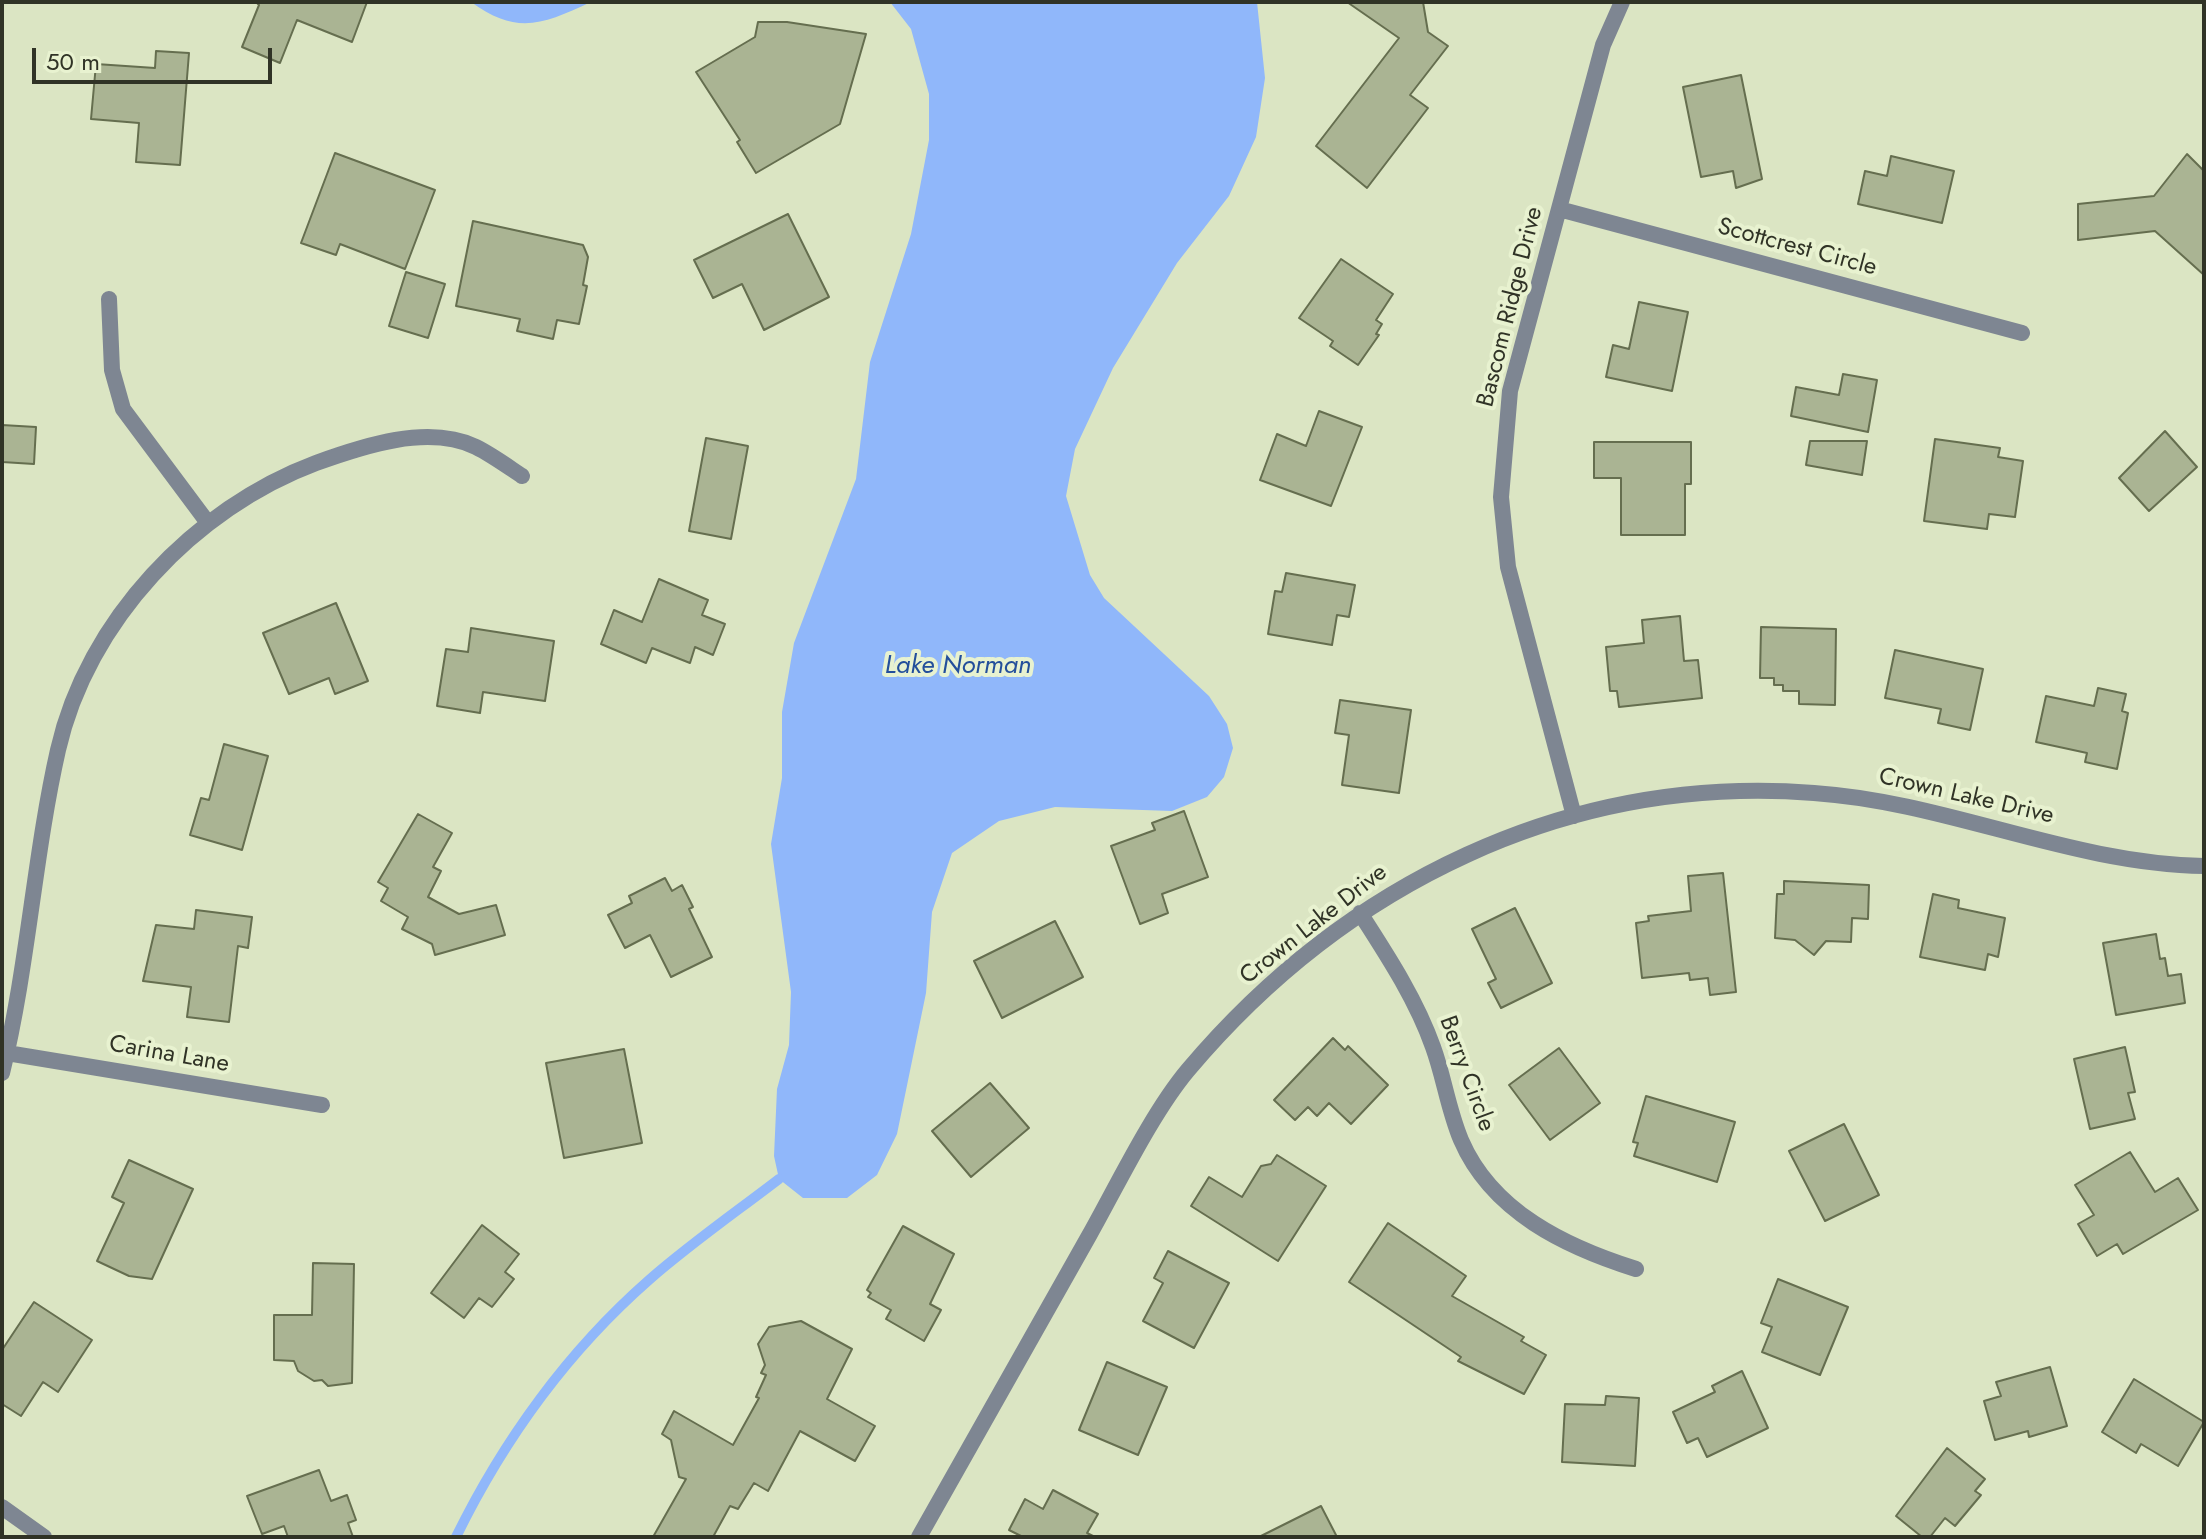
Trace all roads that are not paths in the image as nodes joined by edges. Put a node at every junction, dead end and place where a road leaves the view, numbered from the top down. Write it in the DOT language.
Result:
graph roads {
  1 [pos="1622,2"];
  2 [pos="1559,209"];
  3 [pos="109,299"];
  4 [pos="2022,333"];
  5 [pos="522,476"];
  6 [pos="208,523"];
  7 [pos="1574,816"];
  8 [pos="2204,866"];
  9 [pos="1360,913"];
  10 [pos="7,1053"];
  11 [pos="2,1073"];
  12 [pos="322,1105"];
  13 [pos="1636,1269"];
  14 [pos="2,1507"];
  15 [pos="44,1537"];
  16 [pos="919,1537"];
  1 -- 2 [label="street, Bascom Ridge Drive"];
  2 -- 4 [label="street, Scottcrest Circle"];
  2 -- 7 [label="street, Bascom Ridge Drive"];
  3 -- 6 [label="street"];
  5 -- 6 [label="street"];
  6 -- 10 [label="street"];
  7 -- 8 [label="street, Crown Lake Drive"];
  7 -- 9 [label="street, Crown Lake Drive"];
  9 -- 13 [label="street, Berry Circle"];
  9 -- 16 [label="street, Crown Lake Drive"];
  10 -- 11 [label="street"];
  10 -- 12 [label="street, Carina Lane"];
  14 -- 15 [label="street"];
}
